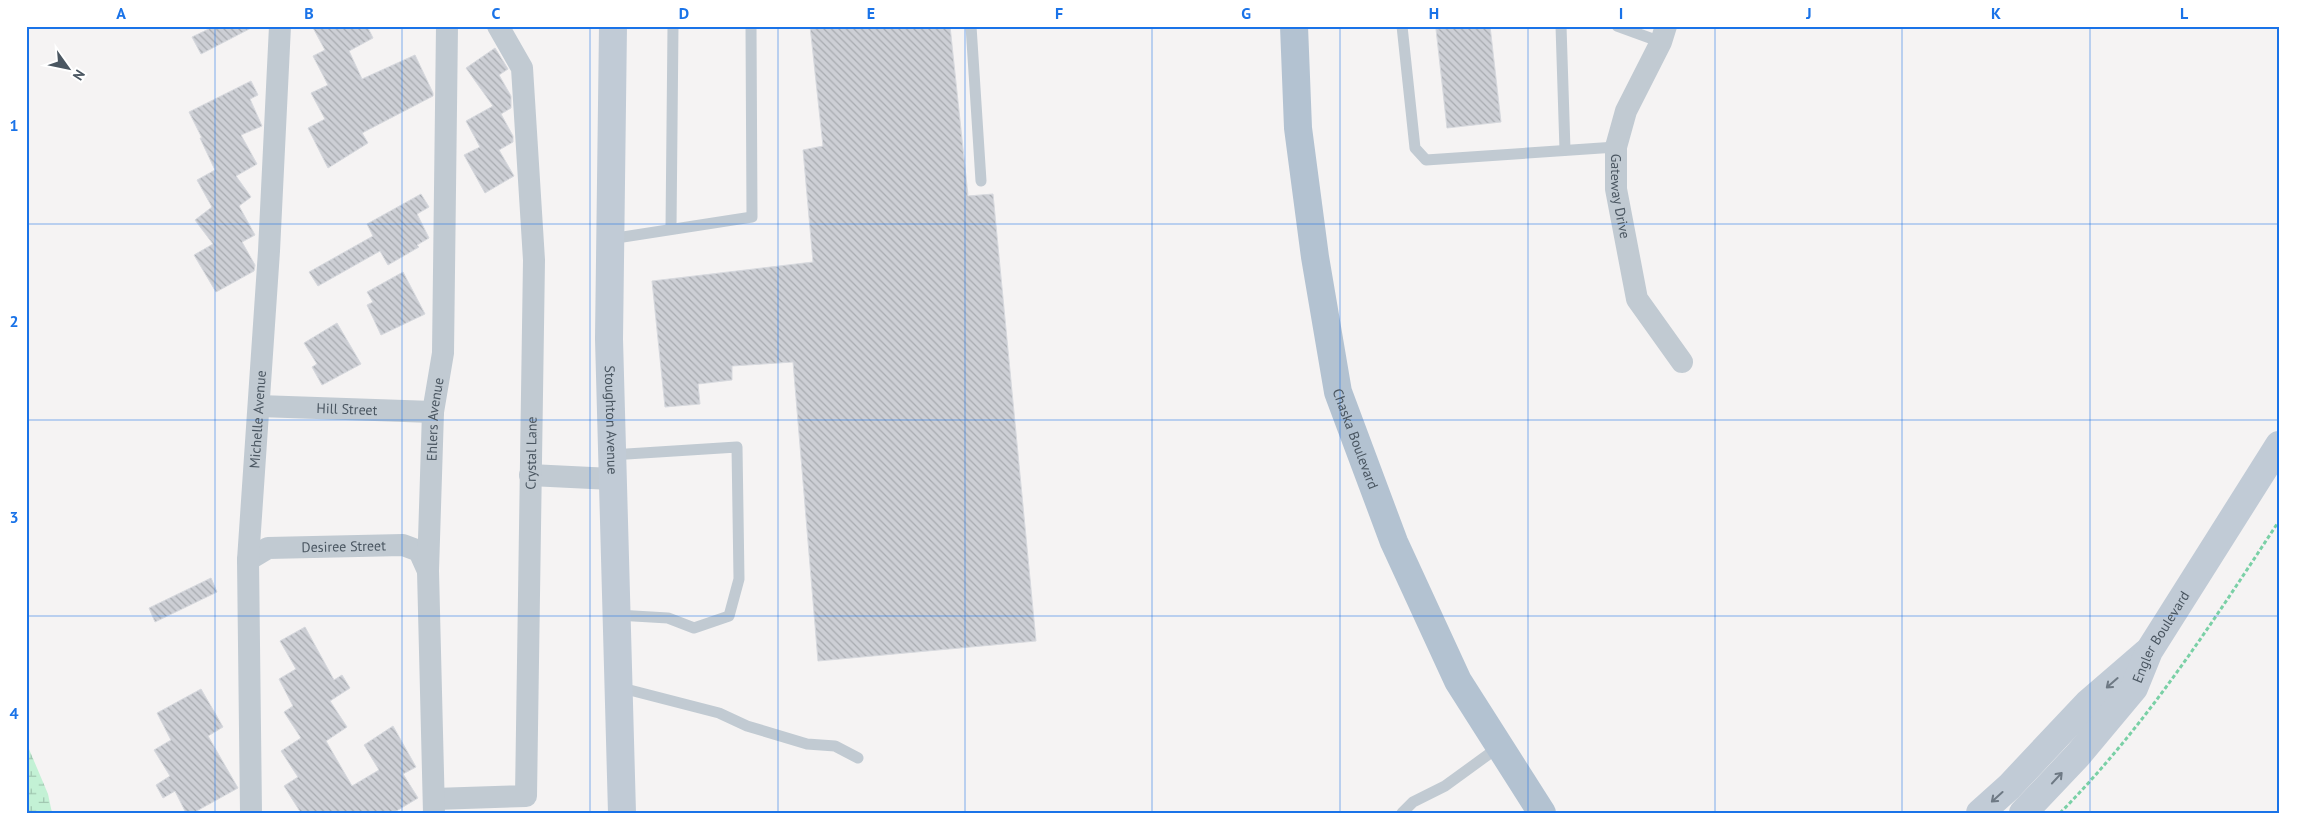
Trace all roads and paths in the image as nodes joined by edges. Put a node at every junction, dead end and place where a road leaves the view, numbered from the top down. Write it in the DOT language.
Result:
graph roads {
  1 [pos="280,26"];
  2 [pos="447,26"];
  3 [pos="498,26"];
  4 [pos="613,26"];
  5 [pos="673,26"];
  6 [pos="751,26"];
  7 [pos="971,26"];
  8 [pos="1294,26"];
  9 [pos="1402,26"];
  10 [pos="1562,26"];
  11 [pos="1618,26"];
  12 [pos="1664,34"];
  13 [pos="1616,147"];
  14 [pos="1565,150"];
  15 [pos="980,181"];
  16 [pos="671,228"];
  17 [pos="610,239"];
  18 [pos="1682,362"];
  19 [pos="259,406"];
  20 [pos="433,412"];
  21 [pos="2279,445"];
  22 [pos="612,467"];
  23 [pos="530,475"];
  24 [pos="2279,521"];
  25 [pos="248,560"];
  26 [pos="428,571"];
  27 [pos="616,615"];
  28 [pos="2149,651"];
  29 [pos="618,687"];
  30 [pos="1500,746"];
  31 [pos="858,758"];
  32 [pos="434,806"];
  33 [pos="251,813"];
  34 [pos="622,813"];
  35 [pos="1402,813"];
  36 [pos="1542,813"];
  37 [pos="1980,813"];
  38 [pos="2023,813"];
  39 [pos="2060,813"];
  1 -- 19 [label="street, Michelle Avenue"];
  2 -- 20 [label="street, Ehlers Avenue"];
  3 -- 23 [label="street, Crystal Lane"];
  4 -- 17 [label="street, Stoughton Avenue"];
  5 -- 16 [label="lane"];
  6 -- 16 [label="lane"];
  7 -- 15 [label="lane"];
  8 -- 30 [label="main road, Chaska Boulevard"];
  9 -- 14 [label="lane"];
  10 -- 14 [label="lane"];
  11 -- 12 [label="lane"];
  12 -- 13 [label="street, Gateway Drive"];
  13 -- 14 [label="lane"];
  13 -- 18 [label="street, Gateway Drive"];
  16 -- 17 [label="lane"];
  17 -- 22 [label="street, Stoughton Avenue"];
  19 -- 20 [label="street, Hill Street"];
  19 -- 25 [label="street, Michelle Avenue"];
  20 -- 26 [label="street, Ehlers Avenue"];
  21 -- 28 [label="street, Engler Boulevard"];
  22 -- 23 [label="street"];
  22 -- 27 [label="street, Stoughton Avenue"];
  22 -- 27 [label="lane"];
  23 -- 32 [label="street, Crystal Lane"];
  24 -- 39 [label="path"];
  25 -- 26 [label="street, Desiree Street"];
  25 -- 33 [label="street, Michelle Avenue"];
  26 -- 32 [label="street, Ehlers Avenue"];
  27 -- 29 [label="street, Stoughton Avenue"];
  28 -- 37 [label="street, one-way"];
  38 -- 28 [label="street, Engler Boulevard, one-way"];
  29 -- 31 [label="lane"];
  29 -- 34 [label="street, Stoughton Avenue"];
  30 -- 35 [label="lane"];
  30 -- 36 [label="main road, Chaska Boulevard"];
}
